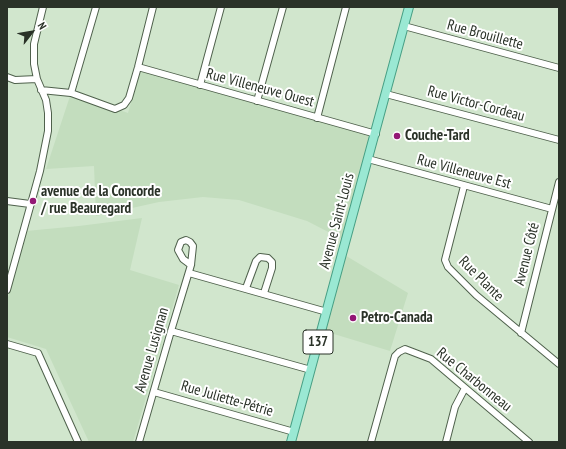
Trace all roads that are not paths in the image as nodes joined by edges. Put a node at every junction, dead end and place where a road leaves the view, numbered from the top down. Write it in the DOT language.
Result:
graph roads {
  1 [pos="43,7"];
  2 [pos="96,7"];
  3 [pos="153,7"];
  4 [pos="221,7"];
  5 [pos="283,7"];
  6 [pos="346,7"];
  7 [pos="409,7"];
  8 [pos="404,26"];
  9 [pos="138,67"];
  10 [pos="559,68"];
  11 [pos="7,77"];
  12 [pos="37,79"];
  13 [pos="200,85"];
  14 [pos="41,90"];
  15 [pos="71,93"];
  16 [pos="386,94"];
  17 [pos="257,101"];
  18 [pos="317,118"];
  19 [pos="376,134"];
  20 [pos="559,140"];
  21 [pos="368,160"];
  22 [pos="559,182"];
  23 [pos="464,186"];
  24 [pos="7,201"];
  25 [pos="30,204"];
  26 [pos="552,209"];
  27 [pos="191,265"];
  28 [pos="189,273"];
  29 [pos="246,288"];
  30 [pos="7,290"];
  31 [pos="264,293"];
  32 [pos="327,312"];
  33 [pos="171,331"];
  34 [pos="521,333"];
  35 [pos="7,344"];
  36 [pos="559,364"];
  37 [pos="311,370"];
  38 [pos="465,388"];
  39 [pos="154,392"];
  40 [pos="294,432"];
  41 [pos="78,442"];
  42 [pos="139,442"];
  43 [pos="291,442"];
  44 [pos="371,442"];
  45 [pos="446,442"];
  46 [pos="529,442"];
  1 -- 12 [label="street"];
  2 -- 15 [label="street"];
  3 -- 9 [label="street"];
  4 -- 13 [label="street"];
  5 -- 17 [label="street"];
  6 -- 18 [label="street"];
  7 -- 8 [label="main road, Avenue Saint-Louis / 137"];
  8 -- 10 [label="street, Rue Brouillette"];
  8 -- 16 [label="main road, Avenue Saint-Louis / 137"];
  9 -- 13 [label="street, Rue Villeneuve Ouest"];
  9 -- 15 [label="street"];
  11 -- 12 [label="street"];
  12 -- 14 [label="street"];
  13 -- 17 [label="street, Rue Villeneuve Ouest"];
  14 -- 15 [label="street"];
  14 -- 25 [label="street"];
  16 -- 19 [label="main road, Avenue Saint-Louis / 137"];
  16 -- 20 [label="street, Rue Victor-Cordeau"];
  17 -- 18 [label="street, Rue Villeneuve Ouest"];
  18 -- 19 [label="street, Rue Villeneuve Ouest"];
  19 -- 21 [label="main road, Avenue Saint-Louis / 137"];
  21 -- 23 [label="street, Rue Villeneuve Est"];
  21 -- 32 [label="main road, Avenue Saint-Louis / 137"];
  22 -- 26 [label="street, Avenue Côté"];
  23 -- 26 [label="street, Rue Villeneuve Est"];
  23 -- 34 [label="street, Rue Plante"];
  24 -- 25 [label="street"];
  25 -- 30 [label="street"];
  26 -- 34 [label="street, Avenue Côté"];
  27 -- 28 [label="street, Avenue Lusignan"];
  28 -- 29 [label="street"];
  28 -- 33 [label="street, Avenue Lusignan"];
  29 -- 31 [label="street"];
  29 -- 31 [label="street"];
  31 -- 32 [label="street"];
  32 -- 37 [label="main road, Avenue Saint-Louis / 137"];
  33 -- 37 [label="street"];
  33 -- 39 [label="street, Avenue Lusignan"];
  34 -- 36 [label="street, Rue Plante"];
  35 -- 41 [label="street"];
  37 -- 40 [label="main road, Avenue Saint-Louis / 137"];
  38 -- 44 [label="street, Rue Charbonneau"];
  38 -- 45 [label="street"];
  38 -- 46 [label="street, Rue Charbonneau"];
  39 -- 40 [label="street, Rue Juliette-Pétrie"];
  39 -- 42 [label="street, Avenue Lusignan"];
  40 -- 43 [label="main road, Avenue Saint-Louis / 137"];
}
